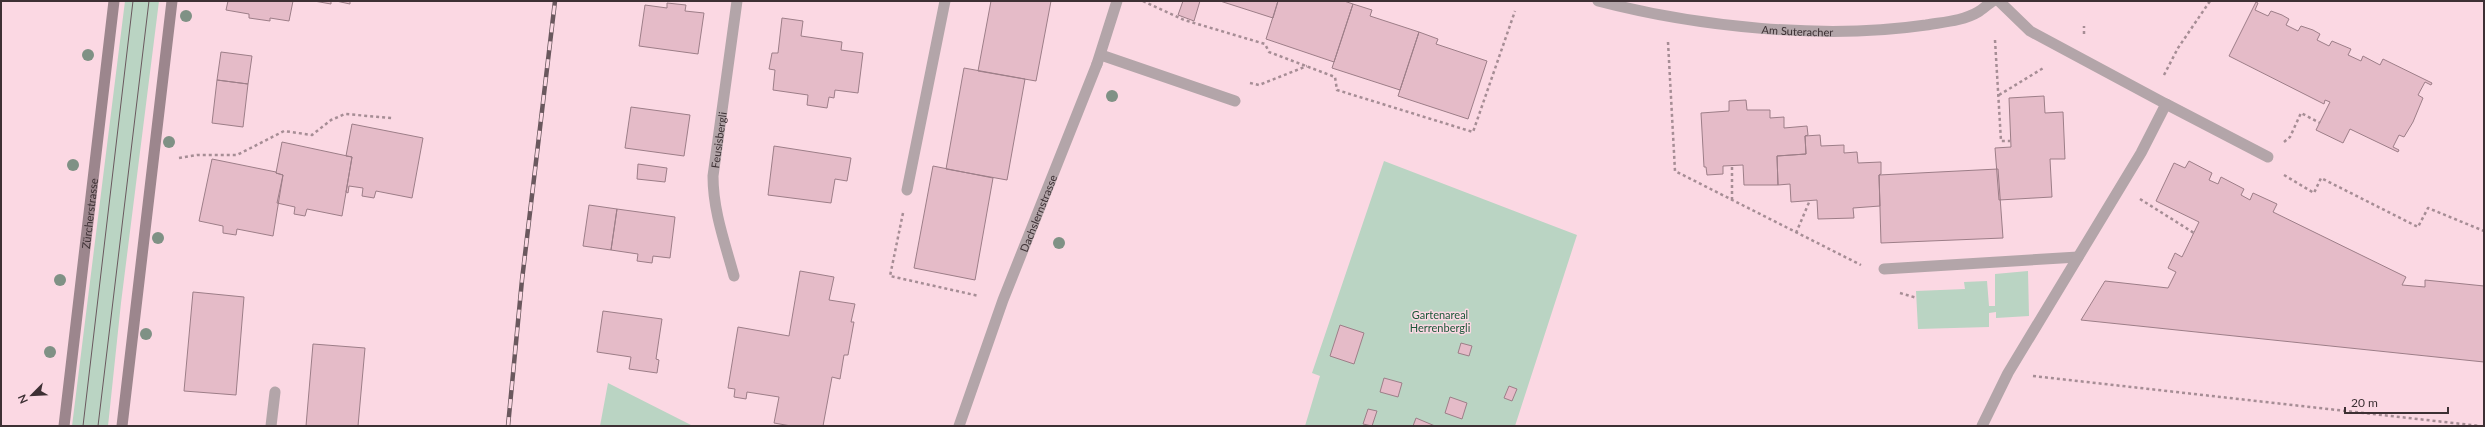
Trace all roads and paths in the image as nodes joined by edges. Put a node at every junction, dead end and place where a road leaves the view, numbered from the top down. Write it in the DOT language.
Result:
graph roads {
  1 [pos="114,1"];
  2 [pos="172,1"];
  3 [pos="737,1"];
  4 [pos="945,1"];
  5 [pos="1117,1"];
  6 [pos="1143,1"];
  7 [pos="1598,1"];
  8 [pos="1993,1"];
  9 [pos="1999,1"];
  10 [pos="2210,1"];
  11 [pos="1515,11"];
  12 [pos="1995,40"];
  13 [pos="1668,42"];
  14 [pos="1099,60"];
  15 [pos="2049,64"];
  16 [pos="1307,66"];
  17 [pos="1999,95"];
  18 [pos="2152,98"];
  19 [pos="1230,99"];
  20 [pos="2166,104"];
  21 [pos="392,118"];
  22 [pos="2320,123"];
  23 [pos="2010,141"];
  24 [pos="2268,157"];
  25 [pos="179,158"];
  26 [pos="1732,166"];
  27 [pos="908,190"];
  28 [pos="2143,191"];
  29 [pos="1732,200"];
  30 [pos="1810,200"];
  31 [pos="2484,231"];
  32 [pos="1796,233"];
  33 [pos="2194,233"];
  34 [pos="2078,257"];
  35 [pos="1884,269"];
  36 [pos="734,276"];
  37 [pos="976,295"];
  38 [pos="2008,374"];
  39 [pos="275,392"];
  40 [pos="64,426"];
  41 [pos="122,426"];
  42 [pos="271,426"];
  43 [pos="959,426"];
  44 [pos="1982,426"];
  45 [pos="2480,426"];
  1 -- 40 [label="main road, Zürcherstrasse"];
  2 -- 41 [label="main road"];
  3 -- 36 [label="street, Feusisbergli"];
  4 -- 27 [label="street"];
  5 -- 14 [label="street, Dachslernstrasse"];
  6 -- 16 [label="path"];
  7 -- 8 [label="street, Am Suteracher"];
  9 -- 18 [label="street"];
  10 -- 18 [label="path"];
  11 -- 16 [label="path"];
  12 -- 17 [label="path"];
  13 -- 29 [label="path"];
  14 -- 19 [label="street"];
  14 -- 43 [label="street, Dachslernstrasse"];
  15 -- 17 [label="path"];
  16 -- 19 [label="path"];
  17 -- 23 [label="path"];
  18 -- 20 [label="street"];
  20 -- 24 [label="street"];
  20 -- 34 [label="street"];
  21 -- 25 [label="path"];
  22 -- 24 [label="path"];
  24 -- 31 [label="path"];
  26 -- 29 [label="path"];
  27 -- 37 [label="path"];
  28 -- 33 [label="path"];
  29 -- 32 [label="path"];
  30 -- 32 [label="path"];
  32 -- 35 [label="path"];
  34 -- 35 [label="street"];
  34 -- 38 [label="street"];
  38 -- 44 [label="street"];
  38 -- 45 [label="path"];
  39 -- 42 [label="street"];
}
